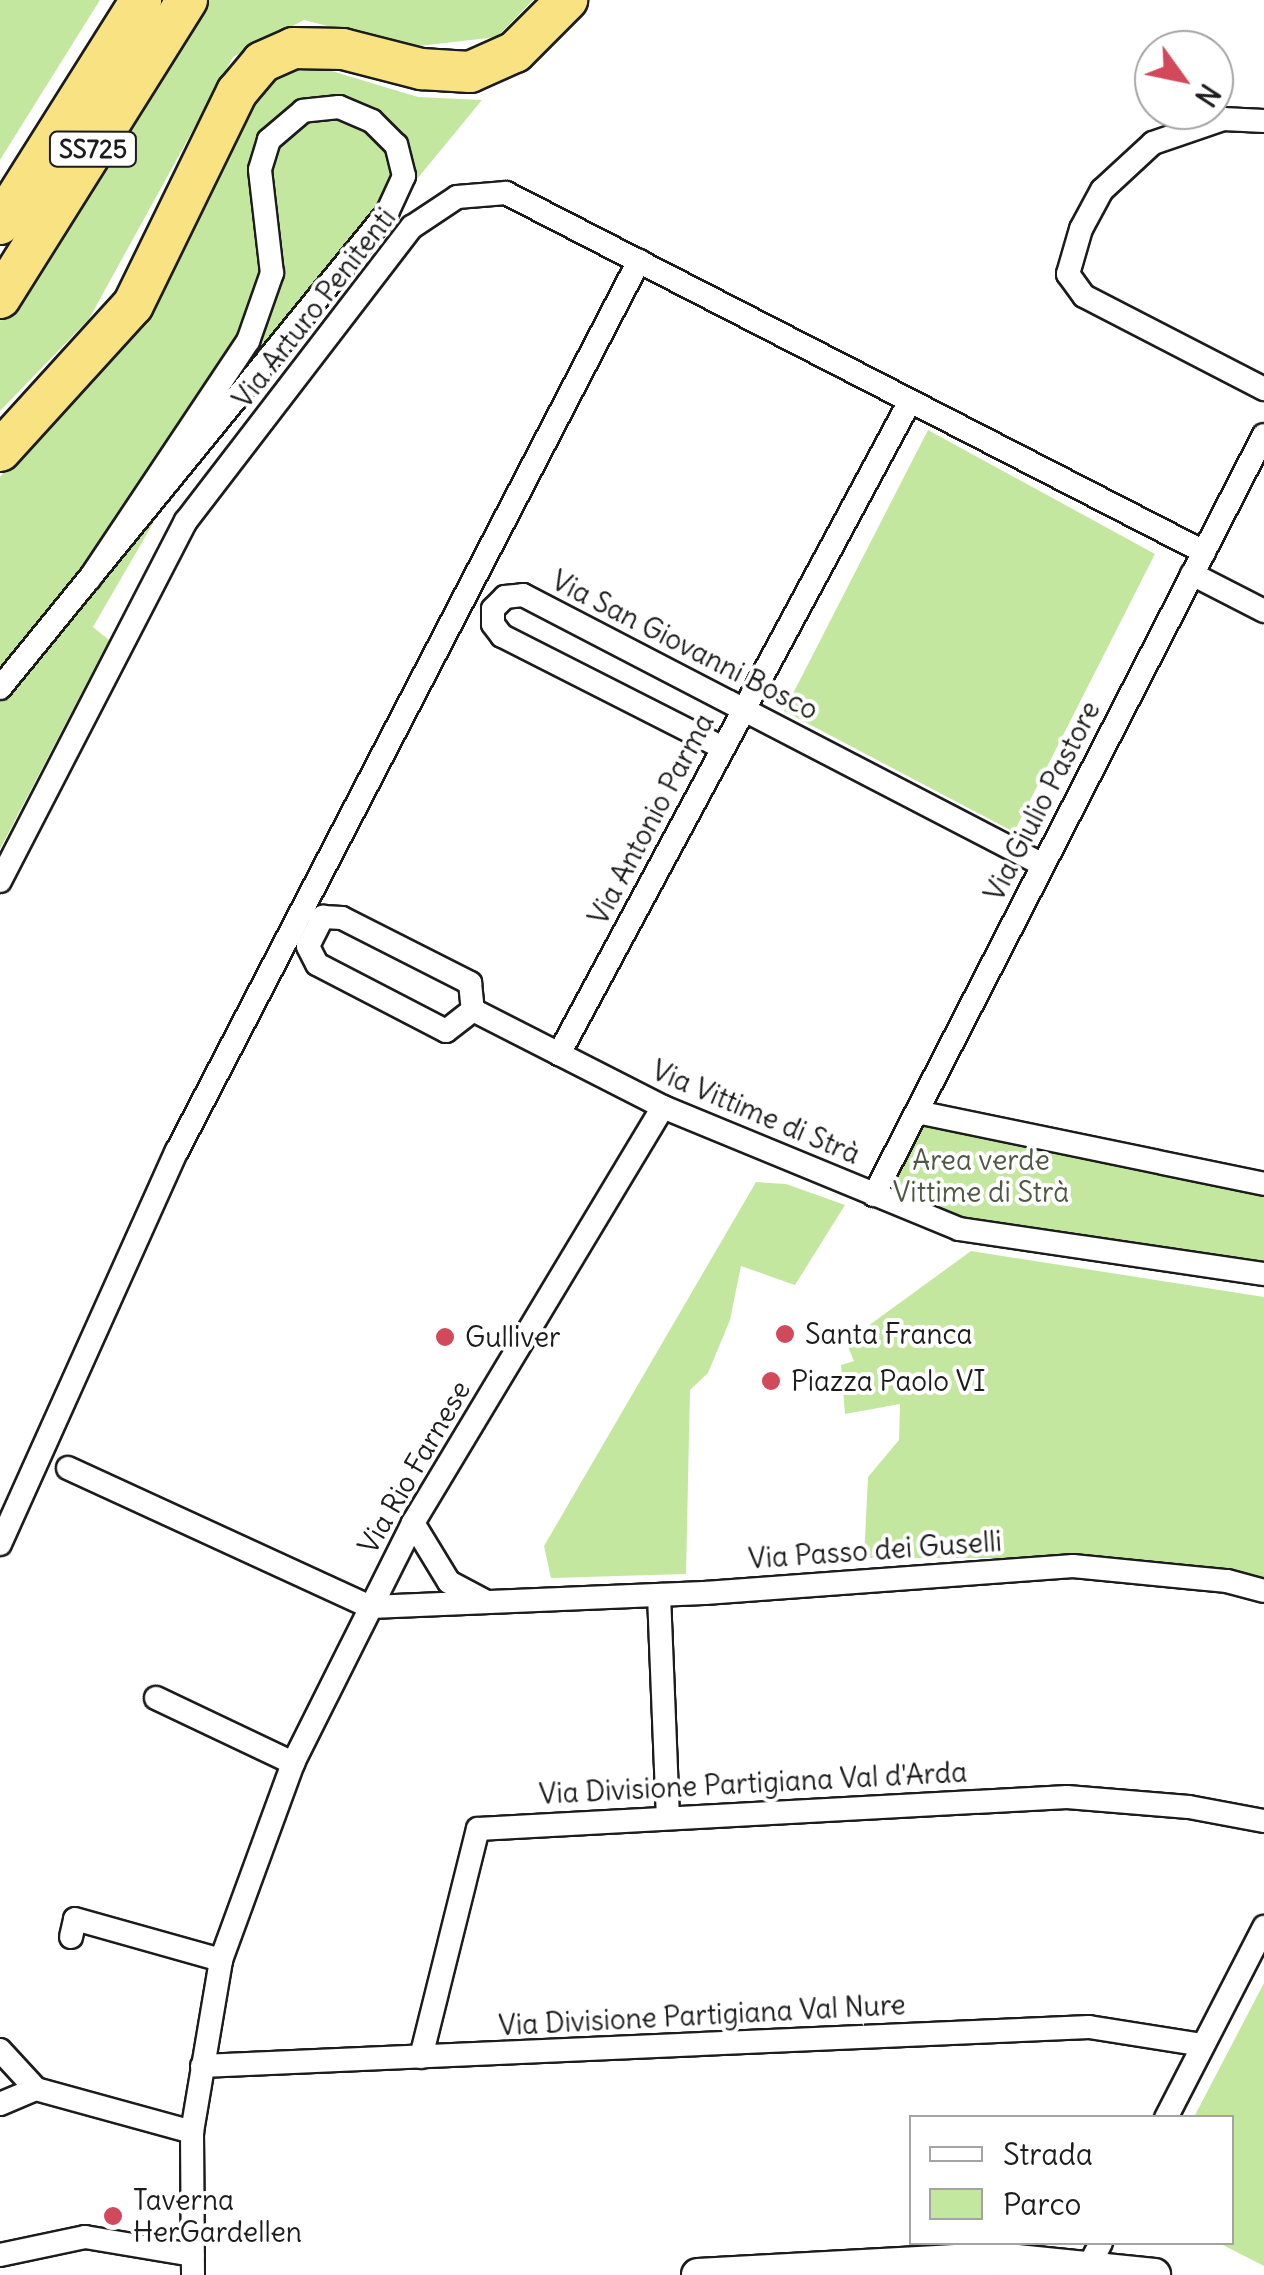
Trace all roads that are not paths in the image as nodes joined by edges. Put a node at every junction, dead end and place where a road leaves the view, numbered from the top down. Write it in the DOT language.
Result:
graph roads {
  1 [pos="141,0"];
  2 [pos="187,0"];
  3 [pos="567,0"];
  4 [pos="1264,121"];
  5 [pos="0,224"];
  6 [pos="638,261"];
  7 [pos="0,298"];
  8 [pos="1264,389"];
  9 [pos="910,400"];
  10 [pos="1264,434"];
  11 [pos="0,451"];
  12 [pos="1204,552"];
  13 [pos="1192,574"];
  14 [pos="89,579"];
  15 [pos="1264,611"];
  16 [pos="0,688"];
  17 [pos="744,710"];
  18 [pos="723,748"];
  19 [pos="1043,865"];
  20 [pos="0,880"];
  21 [pos="473,1010"];
  22 [pos="559,1054"];
  23 [pos="663,1107"];
  24 [pos="918,1112"];
  25 [pos="1264,1184"];
  26 [pos="874,1195"];
  27 [pos="1264,1274"];
  28 [pos="68,1468"];
  29 [pos="414,1523"];
  30 [pos="0,1544"];
  31 [pos="1264,1591"];
  32 [pos="659,1594"];
  33 [pos="488,1602"];
  34 [pos="370,1607"];
  35 [pos="156,1698"];
  36 [pos="294,1763"];
  37 [pos="668,1816"];
  38 [pos="1264,1821"];
  39 [pos="1264,1927"];
  40 [pos="72,1937"];
  41 [pos="221,1960"];
  42 [pos="1203,2044"];
  43 [pos="0,2050"];
  44 [pos="421,2057"];
  45 [pos="202,2066"];
  46 [pos="36,2090"];
  47 [pos="0,2104"];
  48 [pos="1168,2115"];
  49 [pos="192,2132"];
  50 [pos="1095,2254"];
  51 [pos="0,2255"];
  52 [pos="193,2265"];
  53 [pos="698,2275"];
  54 [pos="1154,2275"];
  1 -- 5 [label="highway, SS725"];
  2 -- 7 [label="highway, SS725"];
  3 -- 11 [label="highway"];
  4 -- 8 [label="street"];
  6 -- 9 [label="street, Via Arturo Penitenti"];
  6 -- 20 [label="street, Via Arturo Penitenti"];
  6 -- 30 [label="street"];
  9 -- 12 [label="street, Via Arturo Penitenti"];
  9 -- 17 [label="street, Via Antonio Parma"];
  10 -- 12 [label="street, Via Giulio Pastore"];
  12 -- 13 [label="street, Via Giulio Pastore"];
  13 -- 15 [label="street"];
  13 -- 19 [label="street, Via Giulio Pastore"];
  14 -- 14 [label="street"];
  14 -- 16 [label="street"];
  17 -- 18 [label="street, Via Antonio Parma"];
  17 -- 18 [label="street, Via San Giovanni Bosco"];
  17 -- 19 [label="street, Via San Giovanni Bosco"];
  18 -- 22 [label="street, Via Antonio Parma"];
  19 -- 24 [label="street, Via Giulio Pastore"];
  21 -- 21 [label="street"];
  21 -- 22 [label="street, Via Vittime di Strà"];
  22 -- 23 [label="street, Via Vittime di Strà"];
  23 -- 26 [label="street, Via Vittime di Strà"];
  23 -- 29 [label="street, Via Rio Farnese"];
  24 -- 25 [label="street"];
  24 -- 26 [label="street, Via Giulio Pastore"];
  26 -- 27 [label="street, Via Vittime di Strà"];
  28 -- 34 [label="street, Via Passo dei Guselli"];
  29 -- 33 [label="street"];
  29 -- 34 [label="street, Via Rio Farnese"];
  31 -- 32 [label="street, Via Passo dei Guselli"];
  32 -- 33 [label="street, Via Passo dei Guselli"];
  32 -- 37 [label="street"];
  33 -- 34 [label="street, Via Passo dei Guselli"];
  34 -- 36 [label="street, Via Rio Farnese"];
  35 -- 36 [label="street"];
  36 -- 41 [label="street, Via Rio Farnese"];
  37 -- 38 [label="street, Via Divisione Partigiana Val d'Arda"];
  37 -- 44 [label="street, Via Divisione Partigiana Val d'Arda"];
  39 -- 42 [label="street"];
  40 -- 41 [label="street"];
  41 -- 45 [label="street, Via Rio Farnese"];
  42 -- 44 [label="street, Via Divisione Partigiana Val Nure"];
  42 -- 48 [label="street"];
  43 -- 46 [label="street"];
  44 -- 45 [label="street, Via Divisione Partigiana Val Nure"];
  45 -- 49 [label="street, Via Rio Farnese"];
  46 -- 47 [label="street"];
  46 -- 49 [label="street"];
  49 -- 52 [label="street, Via Rio Farnese"];
  50 -- 53 [label="street"];
  50 -- 54 [label="street"];
  51 -- 52 [label="street"];
}
